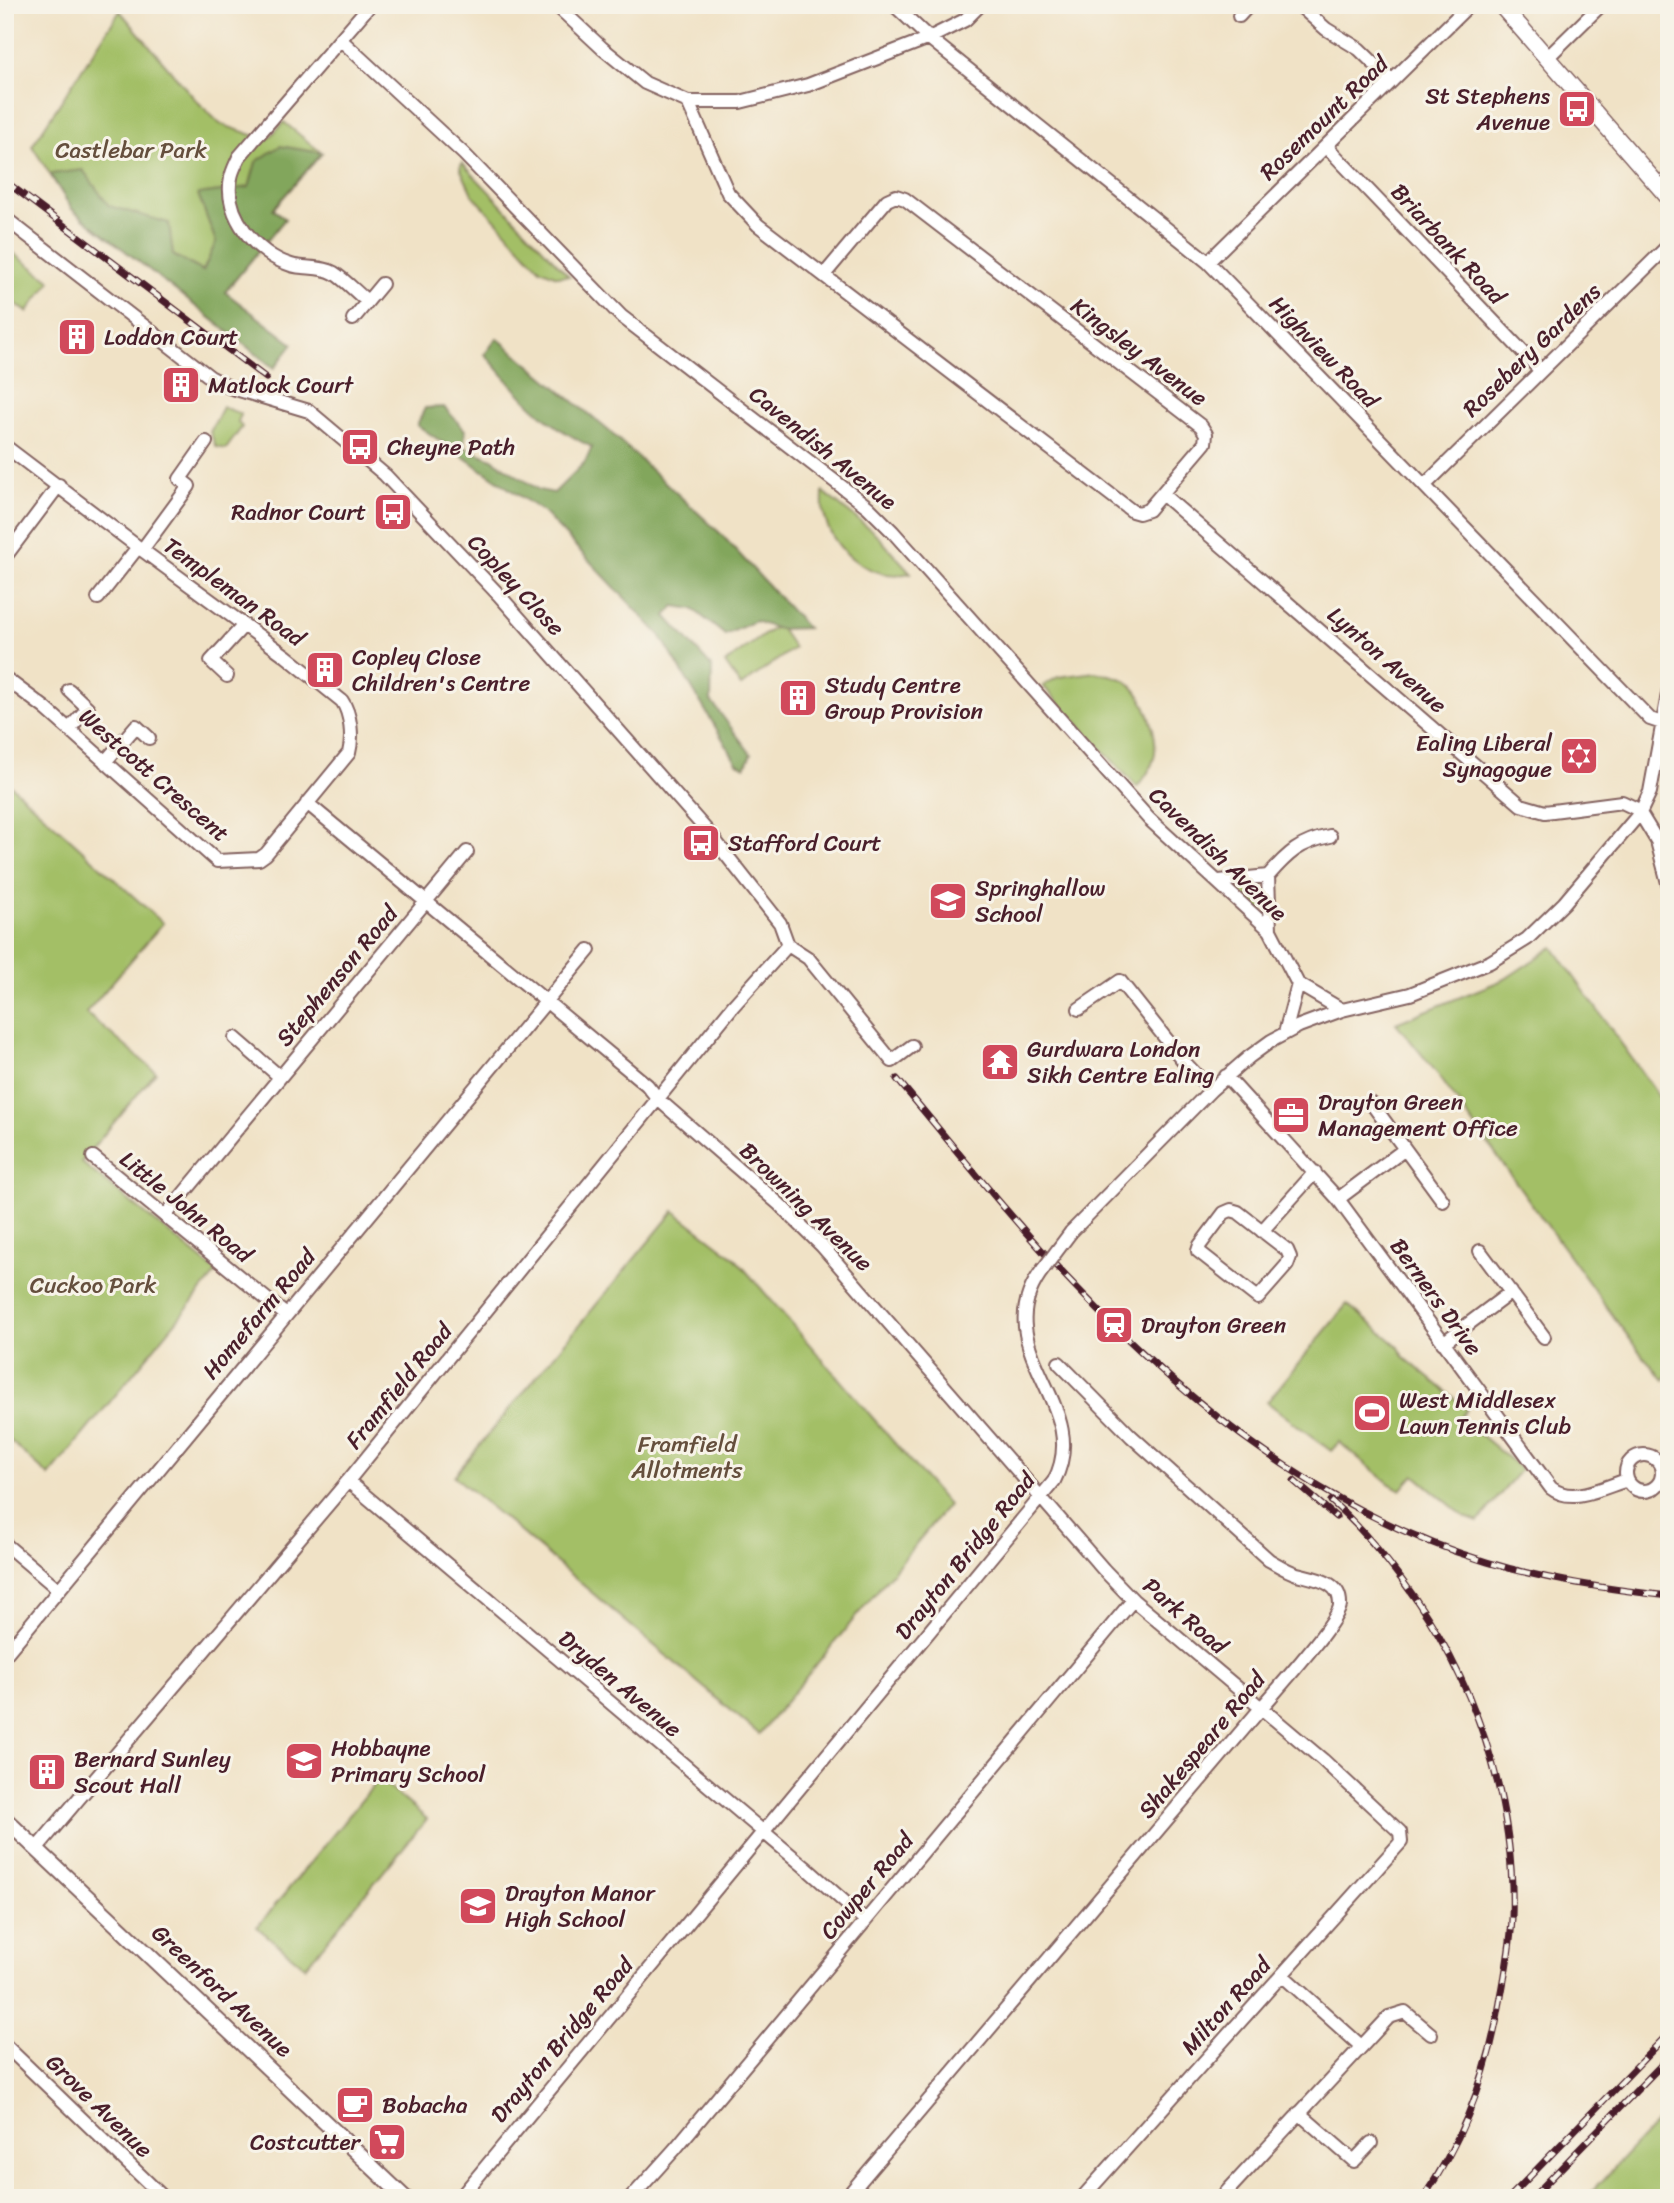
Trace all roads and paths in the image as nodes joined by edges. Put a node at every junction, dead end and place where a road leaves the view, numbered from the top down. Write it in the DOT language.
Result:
graph roads {
  1 [pos="370,5"];
  2 [pos="556,5"];
  3 [pos="894,5"];
  4 [pos="981,5"];
  5 [pos="1249,5"];
  6 [pos="1299,5"];
  7 [pos="1469,5"];
  8 [pos="1501,5"];
  9 [pos="1601,5"];
  10 [pos="1239,16"];
  11 [pos="929,38"];
  12 [pos="341,40"];
  13 [pos="1548,57"];
  14 [pos="1392,81"];
  15 [pos="688,102"];
  16 [pos="1326,146"];
  17 [pos="1669,198"];
  18 [pos="5,218"];
  19 [pos="1669,245"];
  20 [pos="1208,262"];
  21 [pos="824,275"];
  22 [pos="382,284"];
  23 [pos="367,302"];
  24 [pos="353,319"];
  25 [pos="1541,371"];
  26 [pos="206,442"];
  27 [pos="5,446"];
  28 [pos="59,485"];
  29 [pos="1424,485"];
  30 [pos="1162,494"];
  31 [pos="140,549"];
  32 [pos="5,557"];
  33 [pos="98,598"];
  34 [pos="244,625"];
  35 [pos="227,676"];
  36 [pos="5,678"];
  37 [pos="1669,689"];
  38 [pos="69,690"];
  39 [pos="1662,723"];
  40 [pos="69,729"];
  41 [pos="149,738"];
  42 [pos="105,762"];
  43 [pos="307,803"];
  44 [pos="1641,812"];
  45 [pos="1331,836"];
  46 [pos="467,852"];
  47 [pos="1268,876"];
  48 [pos="1219,881"];
  49 [pos="1669,887"];
  50 [pos="426,901"];
  51 [pos="1270,930"];
  52 [pos="788,945"];
  53 [pos="589,950"];
  54 [pos="1298,984"];
  55 [pos="547,1001"];
  56 [pos="1079,1009"];
  57 [pos="1342,1010"];
  58 [pos="1285,1033"];
  59 [pos="235,1038"];
  60 [pos="912,1046"];
  61 [pos="1226,1076"];
  62 [pos="280,1077"];
  63 [pos="1211,1090"];
  64 [pos="659,1100"];
  65 [pos="1372,1104"];
  66 [pos="1405,1149"];
  67 [pos="93,1157"];
  68 [pos="1315,1172"];
  69 [pos="1338,1199"];
  70 [pos="1443,1202"];
  71 [pos="165,1216"];
  72 [pos="1262,1231"];
  73 [pos="1480,1251"];
  74 [pos="1511,1292"];
  75 [pos="286,1315"];
  76 [pos="1544,1337"];
  77 [pos="1443,1343"];
  78 [pos="1059,1363"];
  79 [pos="1627,1480"];
  80 [pos="348,1481"];
  81 [pos="1041,1497"];
  82 [pos="5,1544"];
  83 [pos="58,1589"];
  84 [pos="1133,1600"];
  85 [pos="5,1655"];
  86 [pos="1261,1707"];
  87 [pos="5,1819"];
  88 [pos="763,1832"];
  89 [pos="1401,1842"];
  90 [pos="36,1849"];
  91 [pos="865,1920"];
  92 [pos="1282,1975"];
  93 [pos="1431,2034"];
  94 [pos="5,2045"];
  95 [pos="1362,2046"];
  96 [pos="1299,2113"];
  97 [pos="1371,2143"];
  98 [pos="164,2198"];
  99 [pos="405,2198"];
  100 [pos="460,2198"];
  101 [pos="631,2198"];
  102 [pos="846,2198"];
  103 [pos="1082,2198"];
  104 [pos="1221,2198"];
  1 -- 12 [label="street"];
  2 -- 15 [label="street"];
  3 -- 11 [label="street, Highview Road"];
  4 -- 11 [label="street"];
  5 -- 10 [label="street"];
  6 -- 14 [label="street"];
  7 -- 14 [label="street, Rosemount Road"];
  8 -- 13 [label="main road"];
  9 -- 13 [label="street"];
  11 -- 15 [label="street"];
  11 -- 20 [label="street, Highview Road"];
  12 -- 23 [label="street"];
  12 -- 48 [label="street, Cavendish Avenue"];
  13 -- 17 [label="main road"];
  14 -- 16 [label="street, Rosemount Road"];
  15 -- 21 [label="street"];
  16 -- 20 [label="street, Rosemount Road"];
  16 -- 25 [label="street, Briarbank Road"];
  18 -- 52 [label="street, Copley Close"];
  19 -- 25 [label="street, Rosebery Gardens"];
  20 -- 29 [label="street, Highview Road"];
  21 -- 30 [label="street, Kingsley Avenue"];
  21 -- 30 [label="street, Kingsley Avenue"];
  22 -- 23 [label="street"];
  23 -- 24 [label="street"];
  25 -- 29 [label="street, Rosebery Gardens"];
  26 -- 31 [label="street"];
  27 -- 28 [label="street, Templeman Road"];
  28 -- 31 [label="street, Templeman Road"];
  28 -- 32 [label="street"];
  29 -- 39 [label="street, Highview Road"];
  30 -- 44 [label="street, Lynton Avenue"];
  31 -- 33 [label="street"];
  31 -- 34 [label="street, Templeman Road"];
  34 -- 35 [label="street"];
  34 -- 43 [label="street, Templeman Road"];
  36 -- 40 [label="street, Westcott Crescent"];
  37 -- 39 [label="street"];
  38 -- 40 [label="street"];
  39 -- 44 [label="street"];
  40 -- 42 [label="street, Westcott Crescent"];
  41 -- 42 [label="street"];
  42 -- 43 [label="street, Westcott Crescent"];
  43 -- 50 [label="street, Browning Avenue"];
  44 -- 49 [label="street"];
  44 -- 57 [label="street, Drayton Bridge Road"];
  45 -- 47 [label="street"];
  46 -- 50 [label="street"];
  47 -- 48 [label="street"];
  47 -- 51 [label="street"];
  48 -- 51 [label="street, Cavendish Avenue"];
  50 -- 55 [label="street, Browning Avenue"];
  50 -- 62 [label="street, Stephenson Road"];
  51 -- 54 [label="street, Cavendish Avenue"];
  52 -- 60 [label="street, Copley Close"];
  52 -- 64 [label="street, Framfield Road"];
  53 -- 55 [label="street"];
  54 -- 57 [label="street"];
  54 -- 58 [label="street"];
  55 -- 64 [label="street, Browning Avenue"];
  55 -- 75 [label="street, Homefarm Road"];
  56 -- 63 [label="street"];
  57 -- 58 [label="street, Drayton Bridge Road"];
  58 -- 61 [label="street, Drayton Bridge Road"];
  59 -- 62 [label="street, Stephenson Road"];
  61 -- 63 [label="street, Drayton Bridge Road"];
  61 -- 68 [label="street, Berners Drive"];
  62 -- 71 [label="street, Stephenson Road"];
  63 -- 81 [label="street, Drayton Bridge Road, bridge"];
  64 -- 80 [label="street, Framfield Road"];
  64 -- 81 [label="street, Browning Avenue"];
  65 -- 66 [label="street"];
  66 -- 69 [label="street"];
  66 -- 70 [label="street"];
  67 -- 71 [label="street, Little John Road"];
  68 -- 69 [label="street, Berners Drive"];
  68 -- 72 [label="street"];
  69 -- 77 [label="street, Berners Drive"];
  71 -- 75 [label="street, Little John Road"];
  72 -- 72 [label="street"];
  73 -- 74 [label="street"];
  74 -- 76 [label="street"];
  74 -- 77 [label="street"];
  75 -- 83 [label="street, Homefarm Road"];
  77 -- 79 [label="street, Berners Drive"];
  78 -- 86 [label="street, Shakespeare Road"];
  80 -- 88 [label="street, Dryden Avenue"];
  80 -- 90 [label="street, Framfield Road"];
  81 -- 84 [label="street, Park Road"];
  81 -- 88 [label="street, Drayton Bridge Road"];
  82 -- 83 [label="street"];
  83 -- 85 [label="street, Homefarm Road"];
  84 -- 86 [label="street, Park Road"];
  84 -- 91 [label="street, Cowper Road"];
  86 -- 89 [label="street, Park Road"];
  86 -- 102 [label="street, Shakespeare Road"];
  87 -- 90 [label="street, Greenford Avenue"];
  88 -- 91 [label="street, Dryden Avenue"];
  88 -- 100 [label="street, Drayton Bridge Road"];
  89 -- 92 [label="street, Milton Road"];
  90 -- 99 [label="street, Greenford Avenue"];
  91 -- 101 [label="street, Cowper Road"];
  92 -- 95 [label="street"];
  92 -- 103 [label="street, Milton Road"];
  93 -- 95 [label="street"];
  94 -- 98 [label="street, Grove Avenue"];
  95 -- 96 [label="street"];
  96 -- 97 [label="street"];
  96 -- 104 [label="street"];
}
